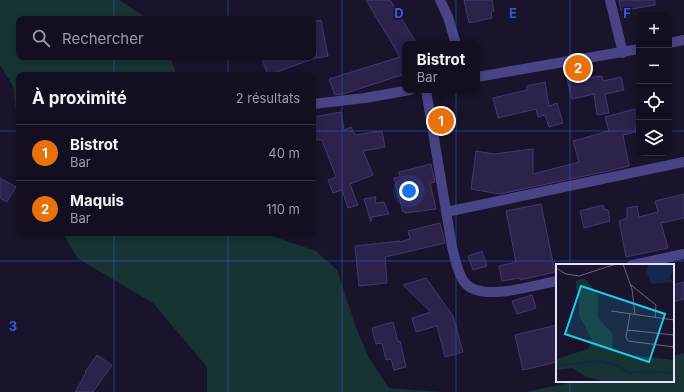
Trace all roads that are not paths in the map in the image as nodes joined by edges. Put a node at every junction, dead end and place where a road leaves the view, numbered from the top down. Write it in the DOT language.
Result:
graph roads {
  1 [pos="440,0"];
  2 [pos="610,0"];
  3 [pos="684,40"];
  4 [pos="455,41"];
  5 [pos="672,42"];
  6 [pos="636,50"];
  7 [pos="622,52"];
  8 [pos="480,76"];
  9 [pos="402,91"];
  10 [pos="426,93"];
  11 [pos="316,104"];
  12 [pos="684,162"];
  13 [pos="446,212"];
  14 [pos="684,254"];
  15 [pos="637,264"];
  16 [pos="556,281"];
  1 -- 4 [label="street"];
  2 -- 7 [label="street"];
  3 -- 5 [label="street"];
  6 -- 7 [label="street"];
  7 -- 8 [label="street"];
  9 -- 11 [label="street"];
  10 -- 13 [label="street"];
  12 -- 13 [label="street"];
  13 -- 16 [label="street"];
  14 -- 15 [label="street"];
}
